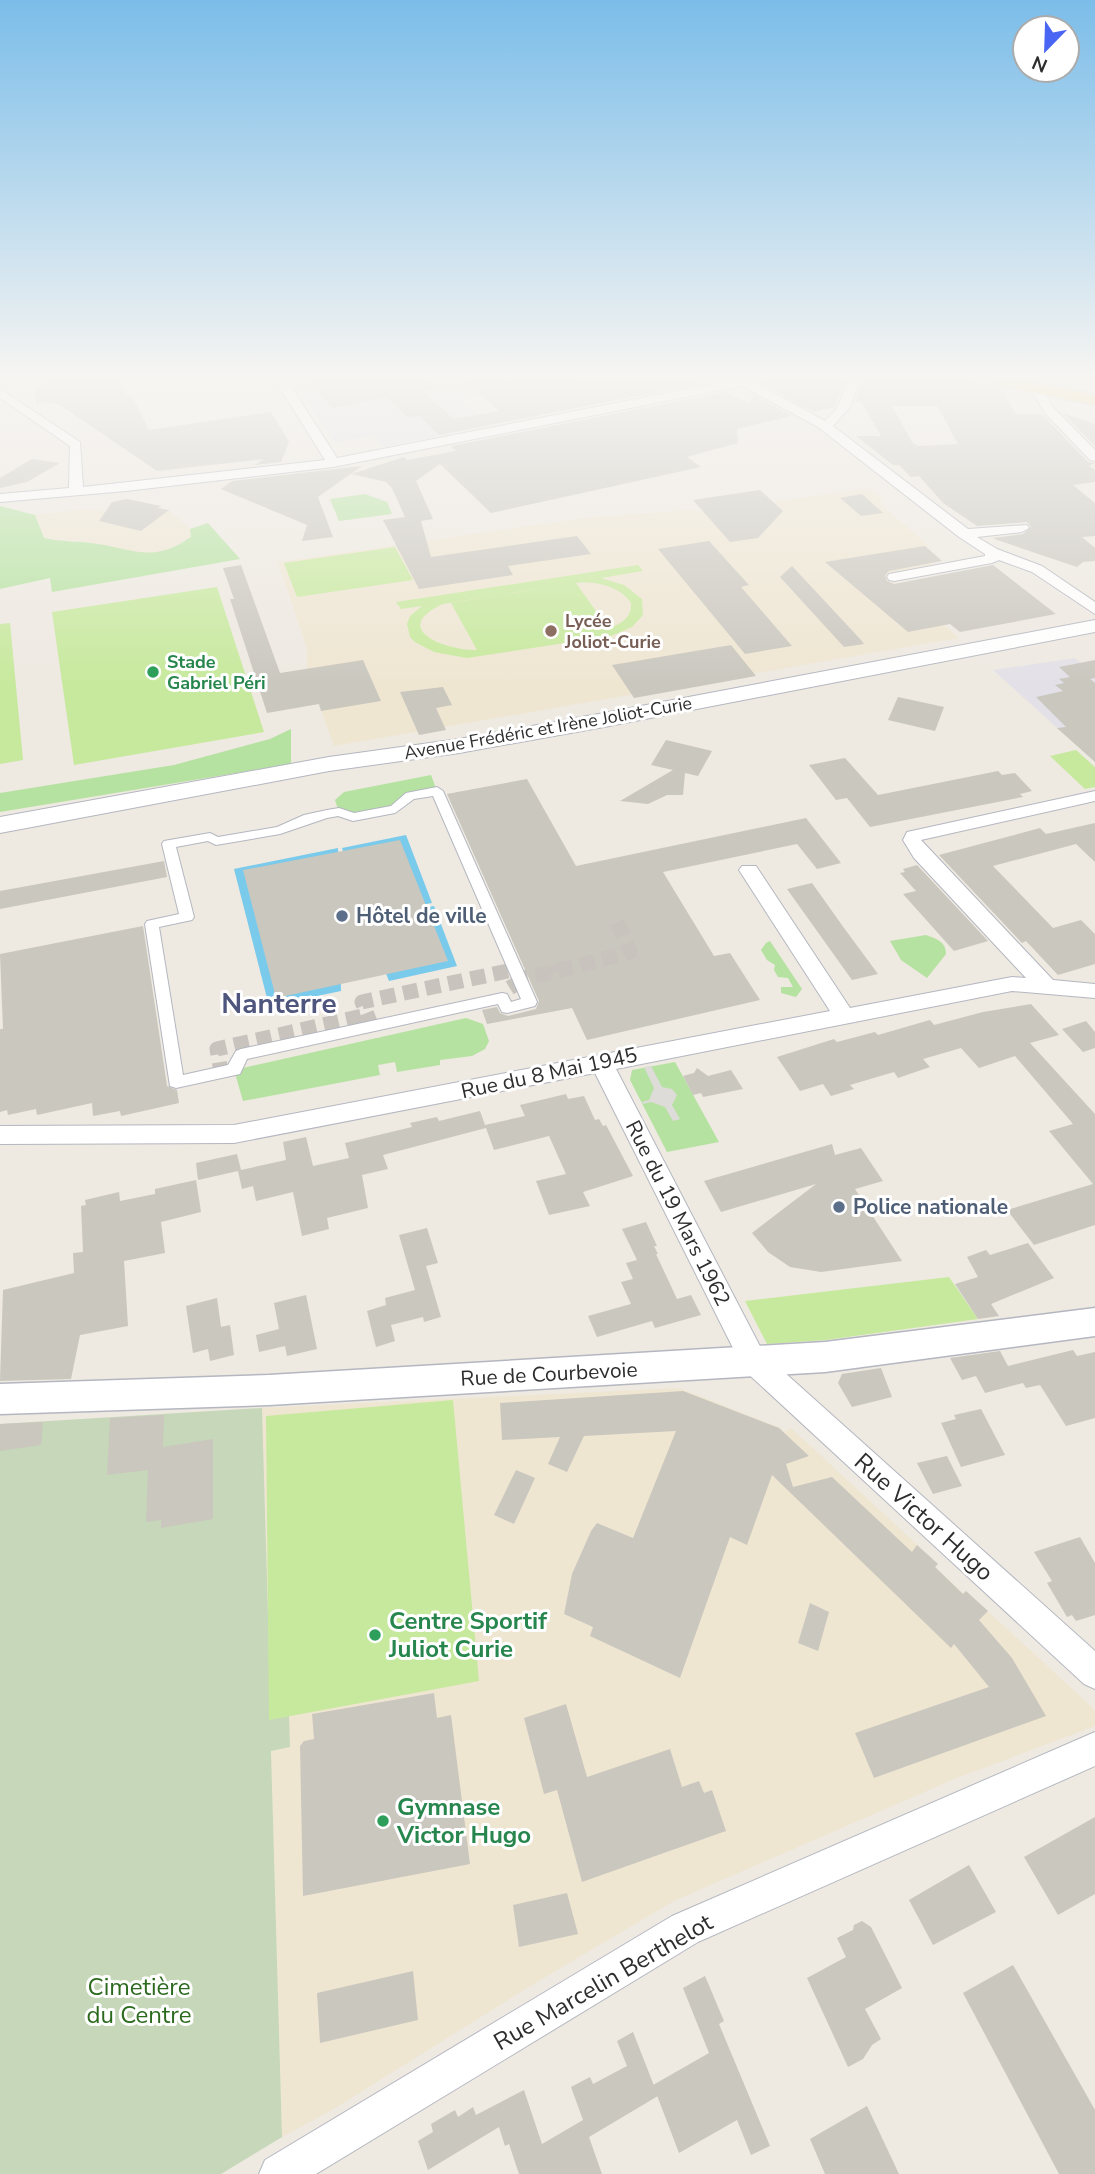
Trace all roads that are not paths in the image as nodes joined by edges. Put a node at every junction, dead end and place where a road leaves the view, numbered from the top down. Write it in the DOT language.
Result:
graph roads {
  1 [pos="76,481"];
  2 [pos="169,481"];
  3 [pos="896,481"];
  4 [pos="76,492"];
  5 [pos="0,498"];
  6 [pos="1022,528"];
  7 [pos="964,534"];
  8 [pos="992,552"];
  9 [pos="894,577"];
  10 [pos="1095,609"];
  11 [pos="1095,626"];
  12 [pos="1095,639"];
  13 [pos="1095,796"];
  14 [pos="0,825"];
  15 [pos="0,836"];
  16 [pos="749,870"];
  17 [pos="1047,987"];
  18 [pos="1095,991"];
  19 [pos="522,1004"];
  20 [pos="844,1016"];
  21 [pos="603,1063"];
  22 [pos="0,1135"];
  23 [pos="1095,1322"];
  24 [pos="754,1362"];
  25 [pos="0,1399"];
  26 [pos="1095,1672"];
  27 [pos="1095,1749"];
  28 [pos="279,2174"];
  1 -- 4 [label="street"];
  2 -- 4 [label="street"];
  3 -- 7 [label="street"];
  4 -- 5 [label="street"];
  6 -- 7 [label="street"];
  7 -- 8 [label="street"];
  8 -- 9 [label="street"];
  8 -- 10 [label="street"];
  11 -- 14 [label="main road, Avenue Frédéric et Irène Joliot-Curie"];
  12 -- 15 [label="main road, Avenue Frédéric et Irène Joliot-Curie"];
  13 -- 17 [label="street"];
  16 -- 20 [label="street"];
  17 -- 18 [label="street, Rue du 8 Mai 1945"];
  17 -- 20 [label="street, Rue du 8 Mai 1945"];
  19 -- 19 [label="street"];
  20 -- 21 [label="street, Rue du 8 Mai 1945"];
  21 -- 22 [label="street, Rue du 8 Mai 1945"];
  21 -- 24 [label="street, Rue du 19 Mars 1962"];
  23 -- 24 [label="street, Rue de Courbevoie"];
  24 -- 25 [label="street, Rue de Courbevoie"];
  24 -- 26 [label="street, Rue Victor Hugo"];
  27 -- 28 [label="street, Rue Marcelin Berthelot"];
}
